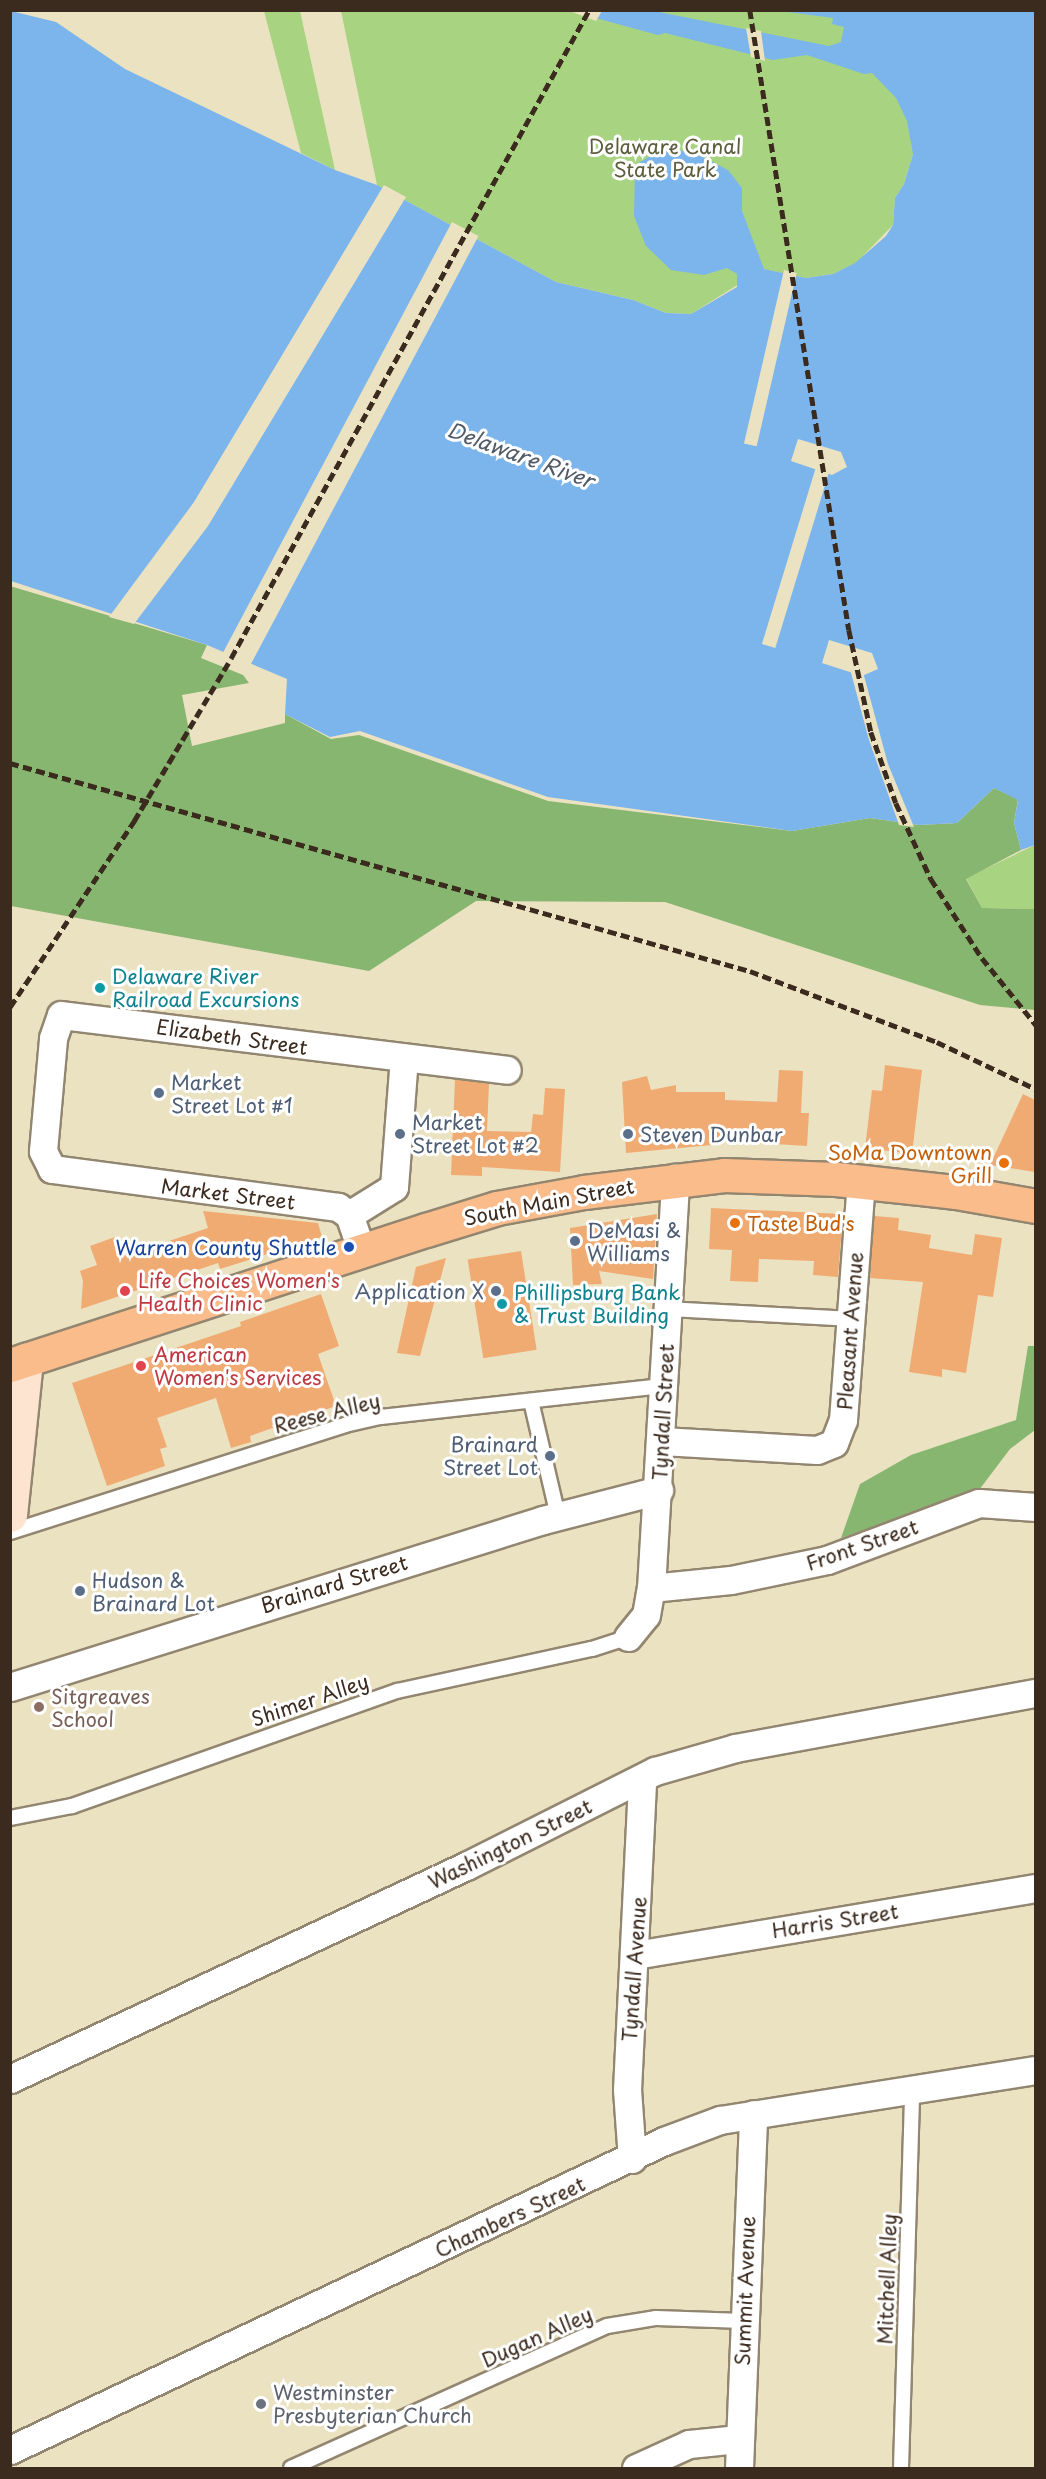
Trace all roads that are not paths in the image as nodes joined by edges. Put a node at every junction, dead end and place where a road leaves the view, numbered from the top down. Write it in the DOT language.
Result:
graph roads {
  1 [pos="404,1057"];
  2 [pos="507,1070"];
  3 [pos="65,1173"];
  4 [pos="675,1178"];
  5 [pos="861,1182"];
  6 [pos="1035,1206"];
  7 [pos="349,1215"];
  8 [pos="362,1252"];
  9 [pos="669,1309"];
  10 [pos="851,1319"];
  11 [pos="18,1362"];
  12 [pos="664,1386"];
  13 [pos="531,1401"];
  14 [pos="662,1441"];
  15 [pos="659,1490"];
  16 [pos="1035,1507"];
  17 [pos="10,1515"];
  18 [pos="558,1516"];
  19 [pos="10,1532"];
  20 [pos="651,1588"];
  21 [pos="628,1637"];
  22 [pos="10,1687"];
  23 [pos="1035,1694"];
  24 [pos="642,1778"];
  25 [pos="10,1818"];
  26 [pos="1035,1888"];
  27 [pos="635,1955"];
  28 [pos="1035,2070"];
  29 [pos="10,2079"];
  30 [pos="912,2090"];
  31 [pos="753,2114"];
  32 [pos="632,2159"];
  33 [pos="744,2321"];
  34 [pos="740,2439"];
  35 [pos="10,2450"];
  36 [pos="291,2469"];
  37 [pos="636,2469"];
  38 [pos="739,2469"];
  39 [pos="901,2469"];
  1 -- 2 [label="street, Elizabeth Street"];
  1 -- 3 [label="street, Elizabeth Street"];
  1 -- 7 [label="street"];
  3 -- 7 [label="street, Market Street"];
  4 -- 5 [label="main road, South Main Street"];
  4 -- 8 [label="main road, South Main Street"];
  4 -- 9 [label="street, Tyndall Street"];
  5 -- 6 [label="main road, South Main Street"];
  5 -- 10 [label="street, Pleasant Avenue"];
  7 -- 8 [label="street"];
  8 -- 11 [label="main road, South Main Street"];
  9 -- 10 [label="lane"];
  9 -- 12 [label="street, Tyndall Street"];
  10 -- 14 [label="street, Pleasant Avenue"];
  11 -- 17 [label="street"];
  12 -- 13 [label="lane, Reese Alley"];
  12 -- 14 [label="street, Tyndall Street"];
  13 -- 18 [label="lane"];
  13 -- 19 [label="lane, Reese Alley"];
  14 -- 15 [label="street, Tyndall Street"];
  15 -- 18 [label="street, Brainard Street"];
  15 -- 20 [label="street, Tyndall Street"];
  16 -- 20 [label="street, Front Street"];
  18 -- 22 [label="street, Brainard Street"];
  20 -- 21 [label="street, Tyndall Street"];
  21 -- 25 [label="lane, Shimer Alley"];
  23 -- 24 [label="street, Washington Street"];
  24 -- 27 [label="street, Tyndall Avenue"];
  24 -- 29 [label="street, Washington Street"];
  26 -- 27 [label="street, Harris Street"];
  27 -- 32 [label="street, Tyndall Avenue"];
  28 -- 30 [label="street, Chambers Street"];
  30 -- 31 [label="street, Chambers Street"];
  30 -- 39 [label="lane, Mitchell Alley"];
  31 -- 32 [label="street, Chambers Street"];
  31 -- 33 [label="street, Summit Avenue"];
  32 -- 35 [label="street, Chambers Street"];
  33 -- 34 [label="street, Summit Avenue"];
  33 -- 36 [label="lane, Dugan Alley"];
  34 -- 37 [label="street"];
  34 -- 38 [label="street, Summit Avenue"];
}
